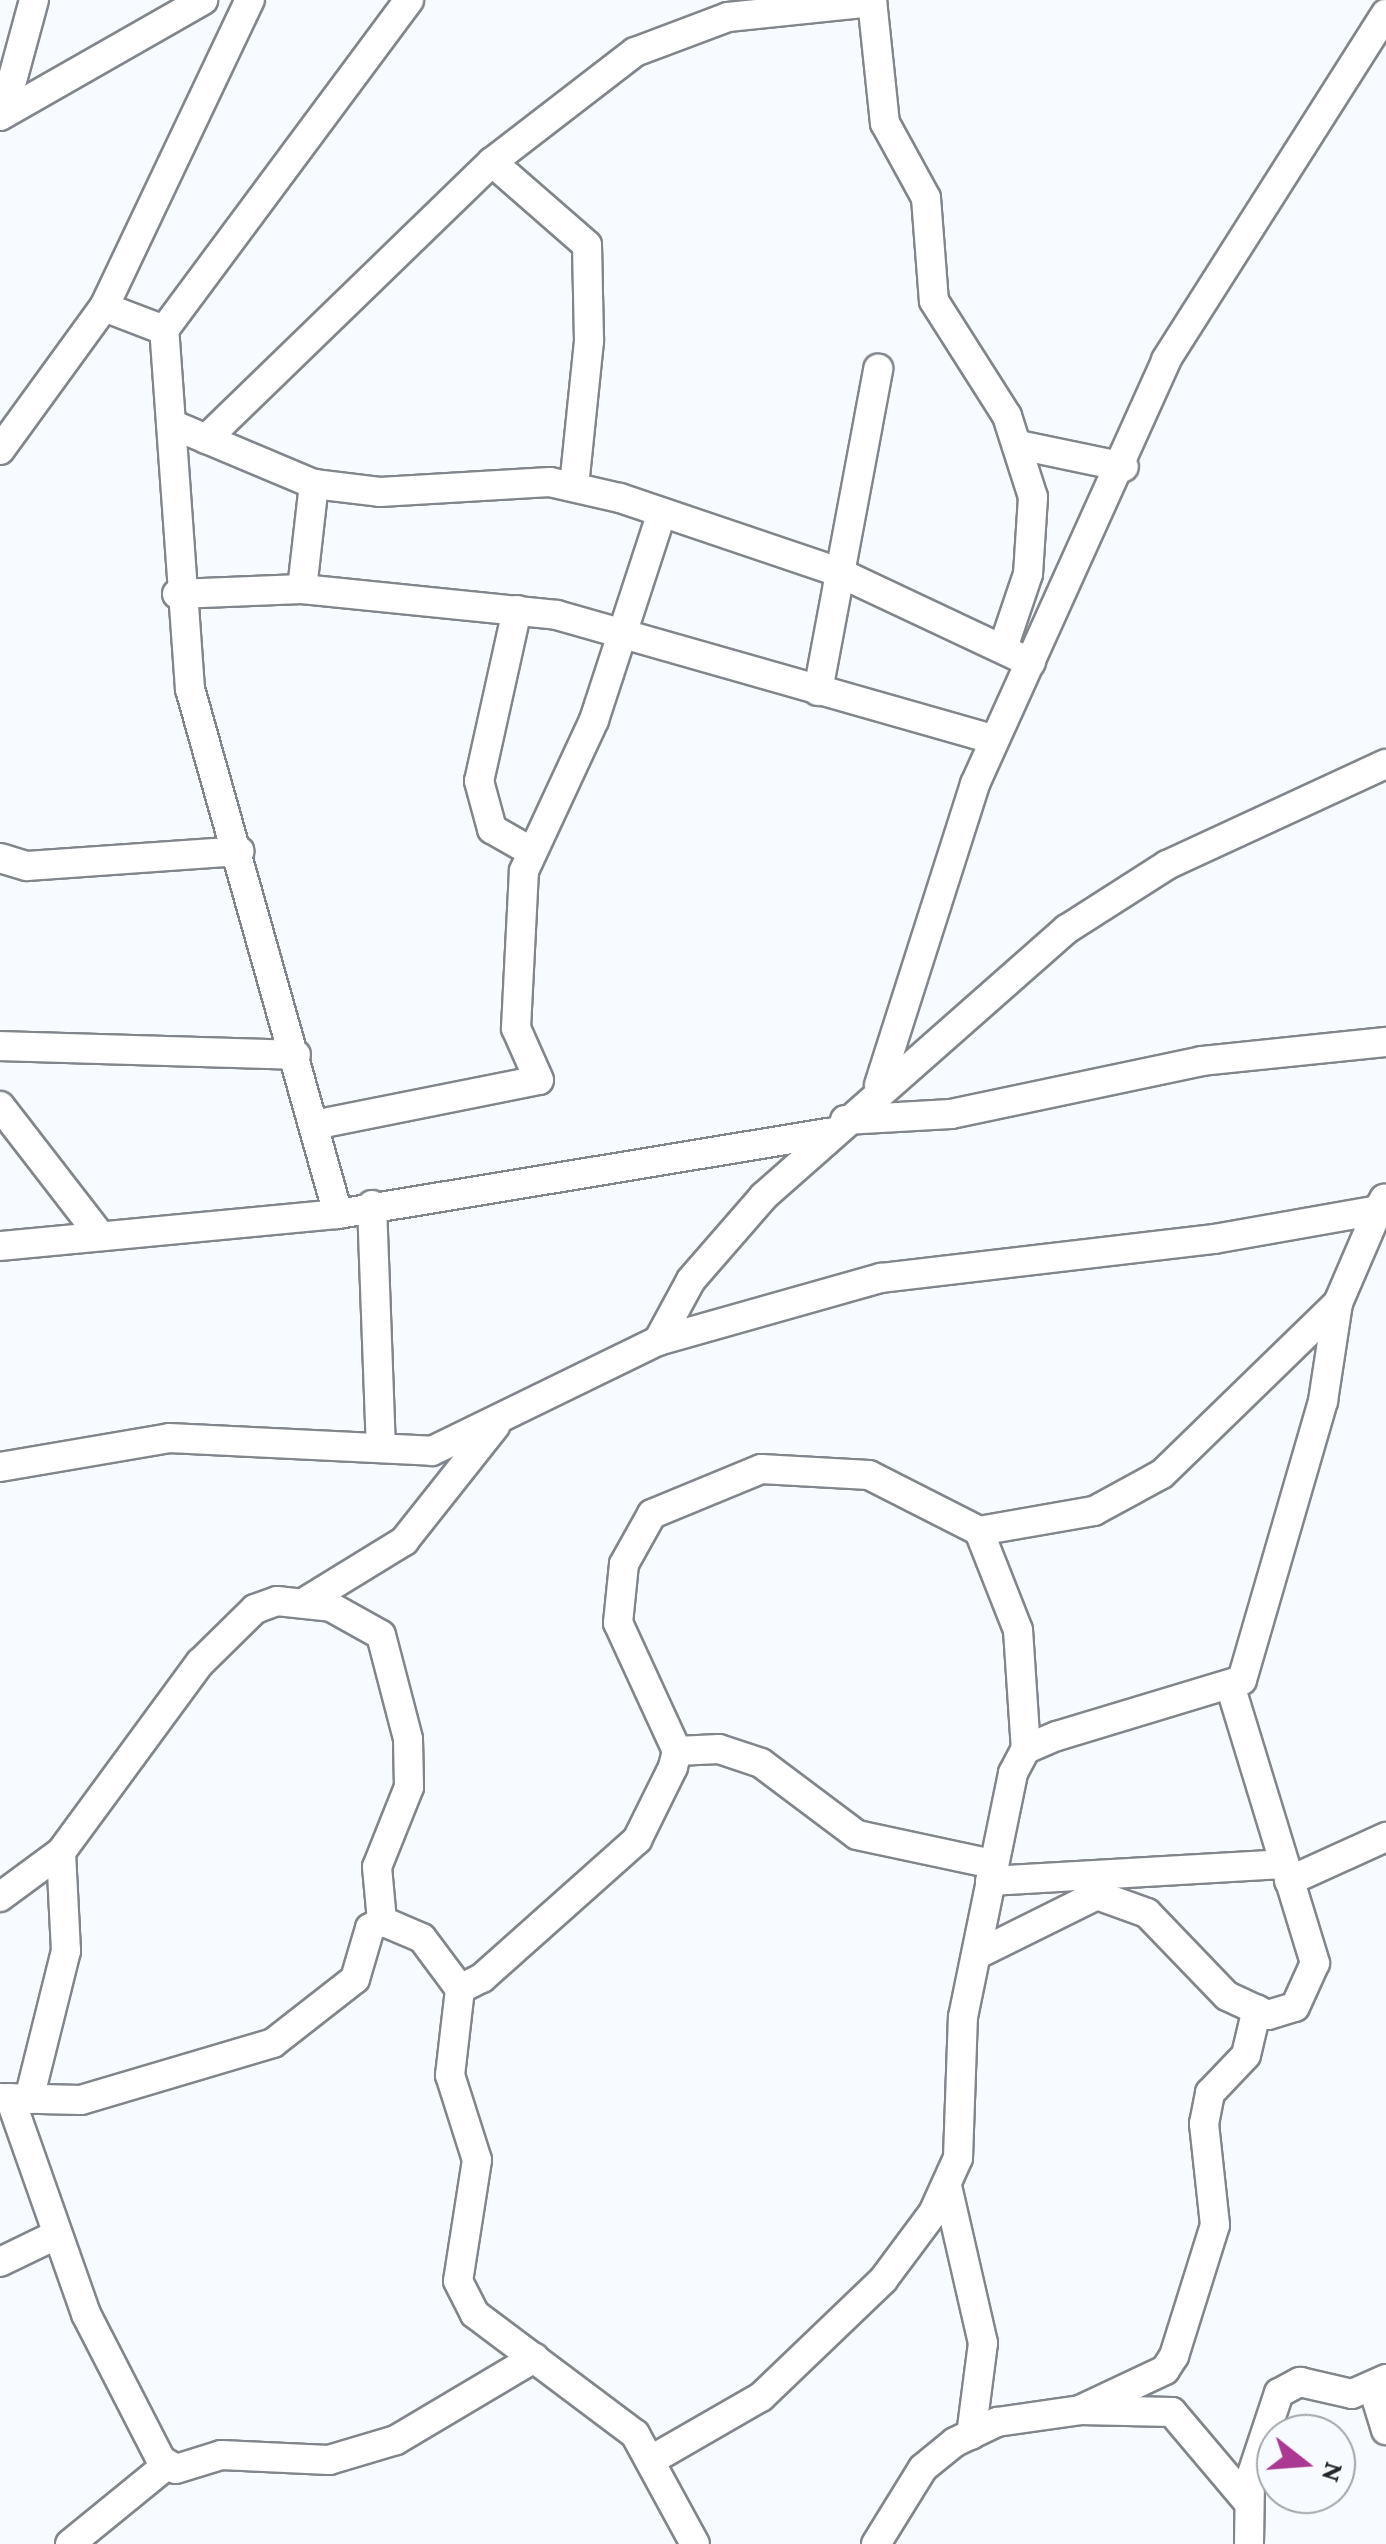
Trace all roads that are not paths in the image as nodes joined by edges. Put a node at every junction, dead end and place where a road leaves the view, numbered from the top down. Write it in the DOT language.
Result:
graph roads {
  1 [pos="12,0"];
  2 [pos="34,0"];
  3 [pos="203,0"];
  4 [pos="250,0"];
  5 [pos="410,0"];
  6 [pos="872,1"];
  7 [pos="1386,14"];
  8 [pos="26,28"];
  9 [pos="1,115"];
  10 [pos="492,162"];
  11 [pos="104,307"];
  12 [pos="164,330"];
  13 [pos="878,369"];
  14 [pos="171,424"];
  15 [pos="206,439"];
  16 [pos="1020,444"];
  17 [pos="0,450"];
  18 [pos="1124,467"];
  19 [pos="314,484"];
  20 [pos="574,486"];
  21 [pos="660,518"];
  22 [pos="838,572"];
  23 [pos="302,589"];
  24 [pos="176,594"];
  25 [pos="516,610"];
  26 [pos="622,638"];
  27 [pos="1003,648"];
  28 [pos="1030,663"];
  29 [pos="818,691"];
  30 [pos="993,739"];
  31 [pos="1386,764"];
  32 [pos="239,851"];
  33 [pos="532,852"];
  34 [pos="0,858"];
  35 [pos="1386,1042"];
  36 [pos="0,1046"];
  37 [pos="296,1055"];
  38 [pos="879,1085"];
  39 [pos="0,1106"];
  40 [pos="314,1125"];
  41 [pos="836,1126"];
  42 [pos="1382,1203"];
  43 [pos="372,1205"];
  44 [pos="338,1214"];
  45 [pos="98,1233"];
  46 [pos="0,1246"];
  47 [pos="1338,1303"];
  48 [pos="658,1341"];
  49 [pos="498,1420"];
  50 [pos="381,1447"];
  51 [pos="0,1467"];
  52 [pos="979,1531"];
  53 [pos="303,1603"];
  54 [pos="1231,1689"];
  55 [pos="1026,1749"];
  56 [pos="677,1752"];
  57 [pos="1386,1837"];
  58 [pos="61,1852"];
  59 [pos="991,1872"];
  60 [pos="1286,1872"];
  61 [pos="0,1897"];
  62 [pos="382,1921"];
  63 [pos="978,1954"];
  64 [pos="460,1989"];
  65 [pos="1257,2009"];
  66 [pos="13,2099"];
  67 [pos="947,2186"];
  68 [pos="54,2236"];
  69 [pos="0,2262"];
  70 [pos="534,2358"];
  71 [pos="1380,2385"];
  72 [pos="1080,2410"];
  73 [pos="1386,2430"];
  74 [pos="971,2435"];
  75 [pos="653,2459"];
  76 [pos="167,2465"];
  77 [pos="1248,2503"];
  78 [pos="70,2544"];
  79 [pos="696,2544"];
  80 [pos="876,2544"];
  81 [pos="1249,2544"];
  1 -- 8 [label="street"];
  2 -- 8 [label="street"];
  3 -- 9 [label="street"];
  4 -- 11 [label="street"];
  5 -- 12 [label="street"];
  6 -- 10 [label="street"];
  6 -- 16 [label="street"];
  7 -- 18 [label="street"];
  8 -- 9 [label="street"];
  10 -- 15 [label="street"];
  10 -- 20 [label="street"];
  11 -- 12 [label="street"];
  11 -- 17 [label="street"];
  12 -- 14 [label="street"];
  13 -- 22 [label="street"];
  14 -- 15 [label="street"];
  14 -- 24 [label="street"];
  15 -- 19 [label="street"];
  16 -- 18 [label="street"];
  16 -- 27 [label="street"];
  18 -- 28 [label="street"];
  19 -- 20 [label="street"];
  19 -- 23 [label="street"];
  20 -- 21 [label="street"];
  21 -- 22 [label="street"];
  21 -- 26 [label="street"];
  22 -- 27 [label="street"];
  22 -- 29 [label="street"];
  23 -- 24 [label="street"];
  23 -- 25 [label="street"];
  24 -- 32 [label="street"];
  25 -- 26 [label="street"];
  25 -- 33 [label="street"];
  26 -- 29 [label="street"];
  26 -- 33 [label="street"];
  27 -- 28 [label="street"];
  28 -- 30 [label="street"];
  29 -- 30 [label="street"];
  30 -- 38 [label="street"];
  31 -- 38 [label="street"];
  32 -- 34 [label="street"];
  32 -- 37 [label="street"];
  33 -- 40 [label="street"];
  35 -- 41 [label="street"];
  36 -- 37 [label="street"];
  37 -- 40 [label="street"];
  38 -- 41 [label="street"];
  39 -- 45 [label="street"];
  40 -- 44 [label="street"];
  41 -- 43 [label="street"];
  41 -- 48 [label="street"];
  42 -- 47 [label="street"];
  42 -- 48 [label="street"];
  43 -- 44 [label="street"];
  43 -- 50 [label="street"];
  44 -- 45 [label="street"];
  45 -- 46 [label="street"];
  47 -- 52 [label="street"];
  47 -- 54 [label="street"];
  48 -- 49 [label="street"];
  49 -- 50 [label="street"];
  49 -- 53 [label="street"];
  50 -- 51 [label="street"];
  52 -- 55 [label="street"];
  52 -- 56 [label="street"];
  53 -- 58 [label="street"];
  53 -- 62 [label="street"];
  54 -- 55 [label="street"];
  54 -- 60 [label="street"];
  55 -- 59 [label="street"];
  56 -- 59 [label="street"];
  56 -- 64 [label="street"];
  57 -- 60 [label="street"];
  58 -- 61 [label="street"];
  58 -- 66 [label="street"];
  59 -- 60 [label="street"];
  59 -- 63 [label="street"];
  60 -- 65 [label="street"];
  62 -- 64 [label="street"];
  62 -- 66 [label="street"];
  63 -- 65 [label="street"];
  63 -- 67 [label="street"];
  64 -- 70 [label="street"];
  65 -- 72 [label="street"];
  66 -- 68 [label="street"];
  67 -- 74 [label="street"];
  67 -- 75 [label="street"];
  68 -- 69 [label="street"];
  68 -- 76 [label="street"];
  70 -- 75 [label="street"];
  70 -- 76 [label="street"];
  71 -- 73 [label="street"];
  71 -- 77 [label="street"];
  72 -- 74 [label="street"];
  72 -- 77 [label="street"];
  74 -- 80 [label="street"];
  75 -- 79 [label="street"];
  76 -- 78 [label="street"];
  77 -- 81 [label="street"];
}
